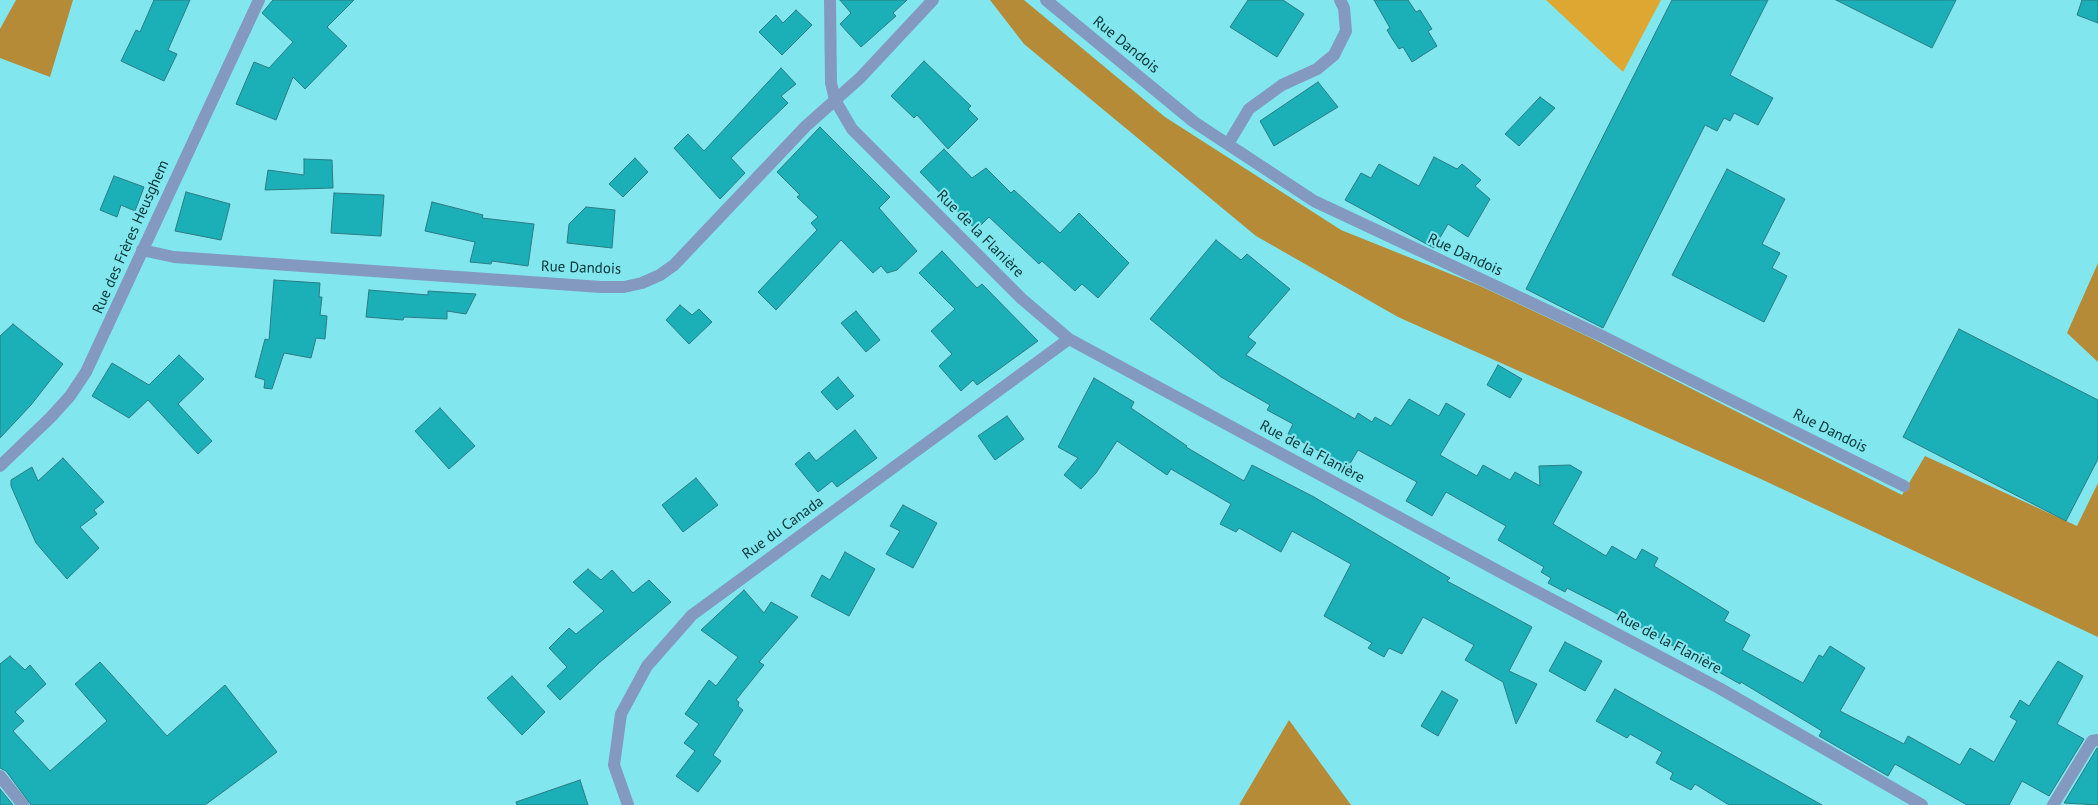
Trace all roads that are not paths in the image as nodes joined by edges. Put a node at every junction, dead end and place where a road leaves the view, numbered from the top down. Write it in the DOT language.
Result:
graph roads {
  1 [pos="259,0"];
  2 [pos="830,0"];
  3 [pos="933,0"];
  4 [pos="1046,0"];
  5 [pos="1340,0"];
  6 [pos="835,100"];
  7 [pos="1228,144"];
  8 [pos="142,250"];
  9 [pos="1069,339"];
  10 [pos="0,466"];
  11 [pos="1904,486"];
  12 [pos="2098,740"];
  13 [pos="0,776"];
  14 [pos="23,805"];
  15 [pos="628,805"];
  16 [pos="1922,805"];
  17 [pos="2053,805"];
  1 -- 8 [label="street, Rue des Frères Heusghem"];
  2 -- 6 [label="street, Rue de la Flanière"];
  3 -- 6 [label="street, Rue Dandois"];
  4 -- 7 [label="street, Rue Dandois"];
  5 -- 7 [label="street"];
  6 -- 8 [label="street, Rue Dandois"];
  6 -- 9 [label="street, Rue de la Flanière"];
  7 -- 11 [label="street, Rue Dandois"];
  8 -- 10 [label="street, Rue des Frères Heusghem"];
  9 -- 15 [label="street, Rue du Canada"];
  9 -- 16 [label="street, Rue de la Flanière"];
  12 -- 17 [label="street"];
  13 -- 14 [label="street"];
}
